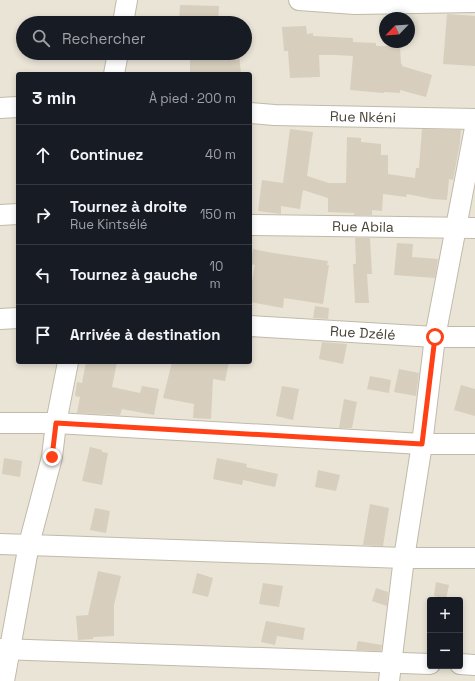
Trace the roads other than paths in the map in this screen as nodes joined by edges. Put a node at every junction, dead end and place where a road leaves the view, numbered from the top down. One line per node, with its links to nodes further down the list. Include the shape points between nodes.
1 (127, 0): 4 (street)
2 (299, 0): 3 (street, via 355,4)
3 (475, 2)
4 (124, 16)
5 (117, 60): 6 (street)
6 (114, 72)
7 (16, 107): 8 (street)
8 (0, 108)
9 (252, 113): 10 (street, Rue Nkéni)
10 (475, 120)
11 (475, 128): 15 (street)
12 (16, 214): 13 (street)
13 (0, 215)
14 (252, 225): 15 (street, Rue Abila)
15 (466, 228): 19 (street)
16 (16, 318): 17 (street)
17 (0, 319)
18 (252, 326): 19 (street, Rue Dzélé)
19 (435, 337): 20 (street, Rue Dzélé); 24 (street)
20 (475, 337)
21 (68, 364): 23 (street)
22 (0, 423): 23 (street)
23 (56, 423): 24 (street); 27 (street, via 52,457)
24 (422, 444): 25 (street); 28 (street)
25 (475, 444)
26 (0, 544): 27 (street)
27 (29, 544): 28 (street); 30 (street)
28 (404, 558): 29 (street); 34 (street)
29 (475, 558)
30 (5, 648): 34 (street); 35 (street)
31 (463, 664): 33 (street)
32 (427, 665): 34 (street)
33 (475, 665)
34 (390, 672)
35 (4, 681)

